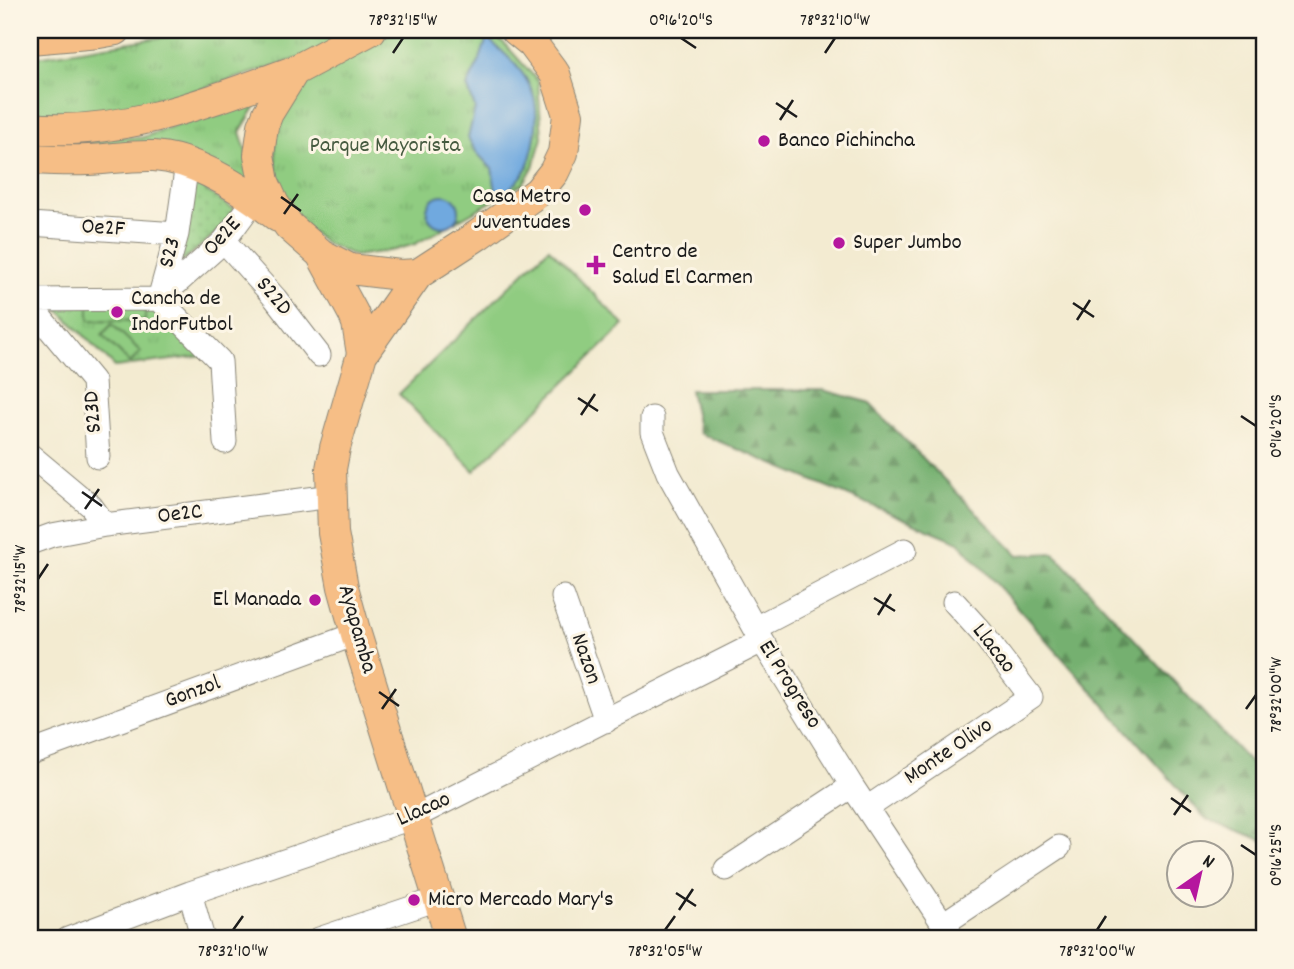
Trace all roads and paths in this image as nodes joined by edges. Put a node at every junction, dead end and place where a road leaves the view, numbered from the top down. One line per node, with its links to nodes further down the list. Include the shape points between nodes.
1 (116, 30): 5 (main road)
2 (371, 30): 6 (main road)
3 (516, 30): 7 (main road, via 532,43)
4 (545, 30): 7 (main road)
5 (30, 39)
6 (294, 71): 8 (main road, via 203,103 112,126); 13 (main road, via 268,113 259,155 264,182)
7 (555, 75): 17 (main road, via 568,115 563,153 554,172 538,192)
8 (30, 128)
9 (30, 163): 10 (main road, via 153,156)
10 (187, 163): 11 (main road); 14 (street, S23)
11 (255, 199): 13 (main road); 15 (street, Oe2E)
12 (30, 224): 14 (street, Oe2F)
13 (289, 226): 16 (main road)
14 (177, 234): 18 (street, S23)
15 (224, 241): 18 (street, Oe2E); 22 (street, S22D)
16 (321, 254): 17 (main road, via 350,269); 21 (main road, Ayapamba, via 353,313)
17 (418, 274): 21 (main road, Ayapamba)
18 (159, 299): 19 (street); 24 (street, S23, via 220,361)
19 (30, 300)
20 (30, 305): 26 (street, S23D, via 93,381)
21 (362, 354): 27 (main road, Ayapamba, via 335,448)
22 (318, 355)
23 (652, 418): 34 (street, El Progreso, via 652,432 668,473)
24 (225, 442)
25 (30, 455): 28 (street, via 91,506)
26 (98, 457)
27 (331, 496): 28 (street, Oe2C); 33 (main road, Ayapamba, via 335,553)
28 (105, 525): 29 (street, Oe2C)
29 (30, 543)
30 (905, 550): 34 (street, Llacao)
31 (563, 597): 36 (street, Nazon)
32 (954, 602): 35 (street, Llacao)
33 (356, 634): 37 (street, Gonzol); 40 (main road, Ayapamba)
34 (758, 635): 36 (street, Llacao); 38 (street, El Progreso)
35 (1031, 697): 39 (street, Monte Olivo)
36 (606, 722): 40 (street, Llacao)
37 (30, 752)
38 (852, 786): 39 (street, El Progreso); 42 (street)
39 (867, 808): 45 (street, El Progreso)
40 (414, 817): 43 (street, Llacao); 44 (main road, Ayapamba)
41 (1059, 847): 45 (street)
42 (726, 869)
43 (190, 893): 47 (street, Llacao); 48 (street)
44 (438, 899): 46 (street); 50 (main road, Ayapamba)
45 (948, 932)
46 (356, 934): 49 (street)
47 (68, 939)
48 (203, 939)
49 (319, 939)
50 (451, 939)

